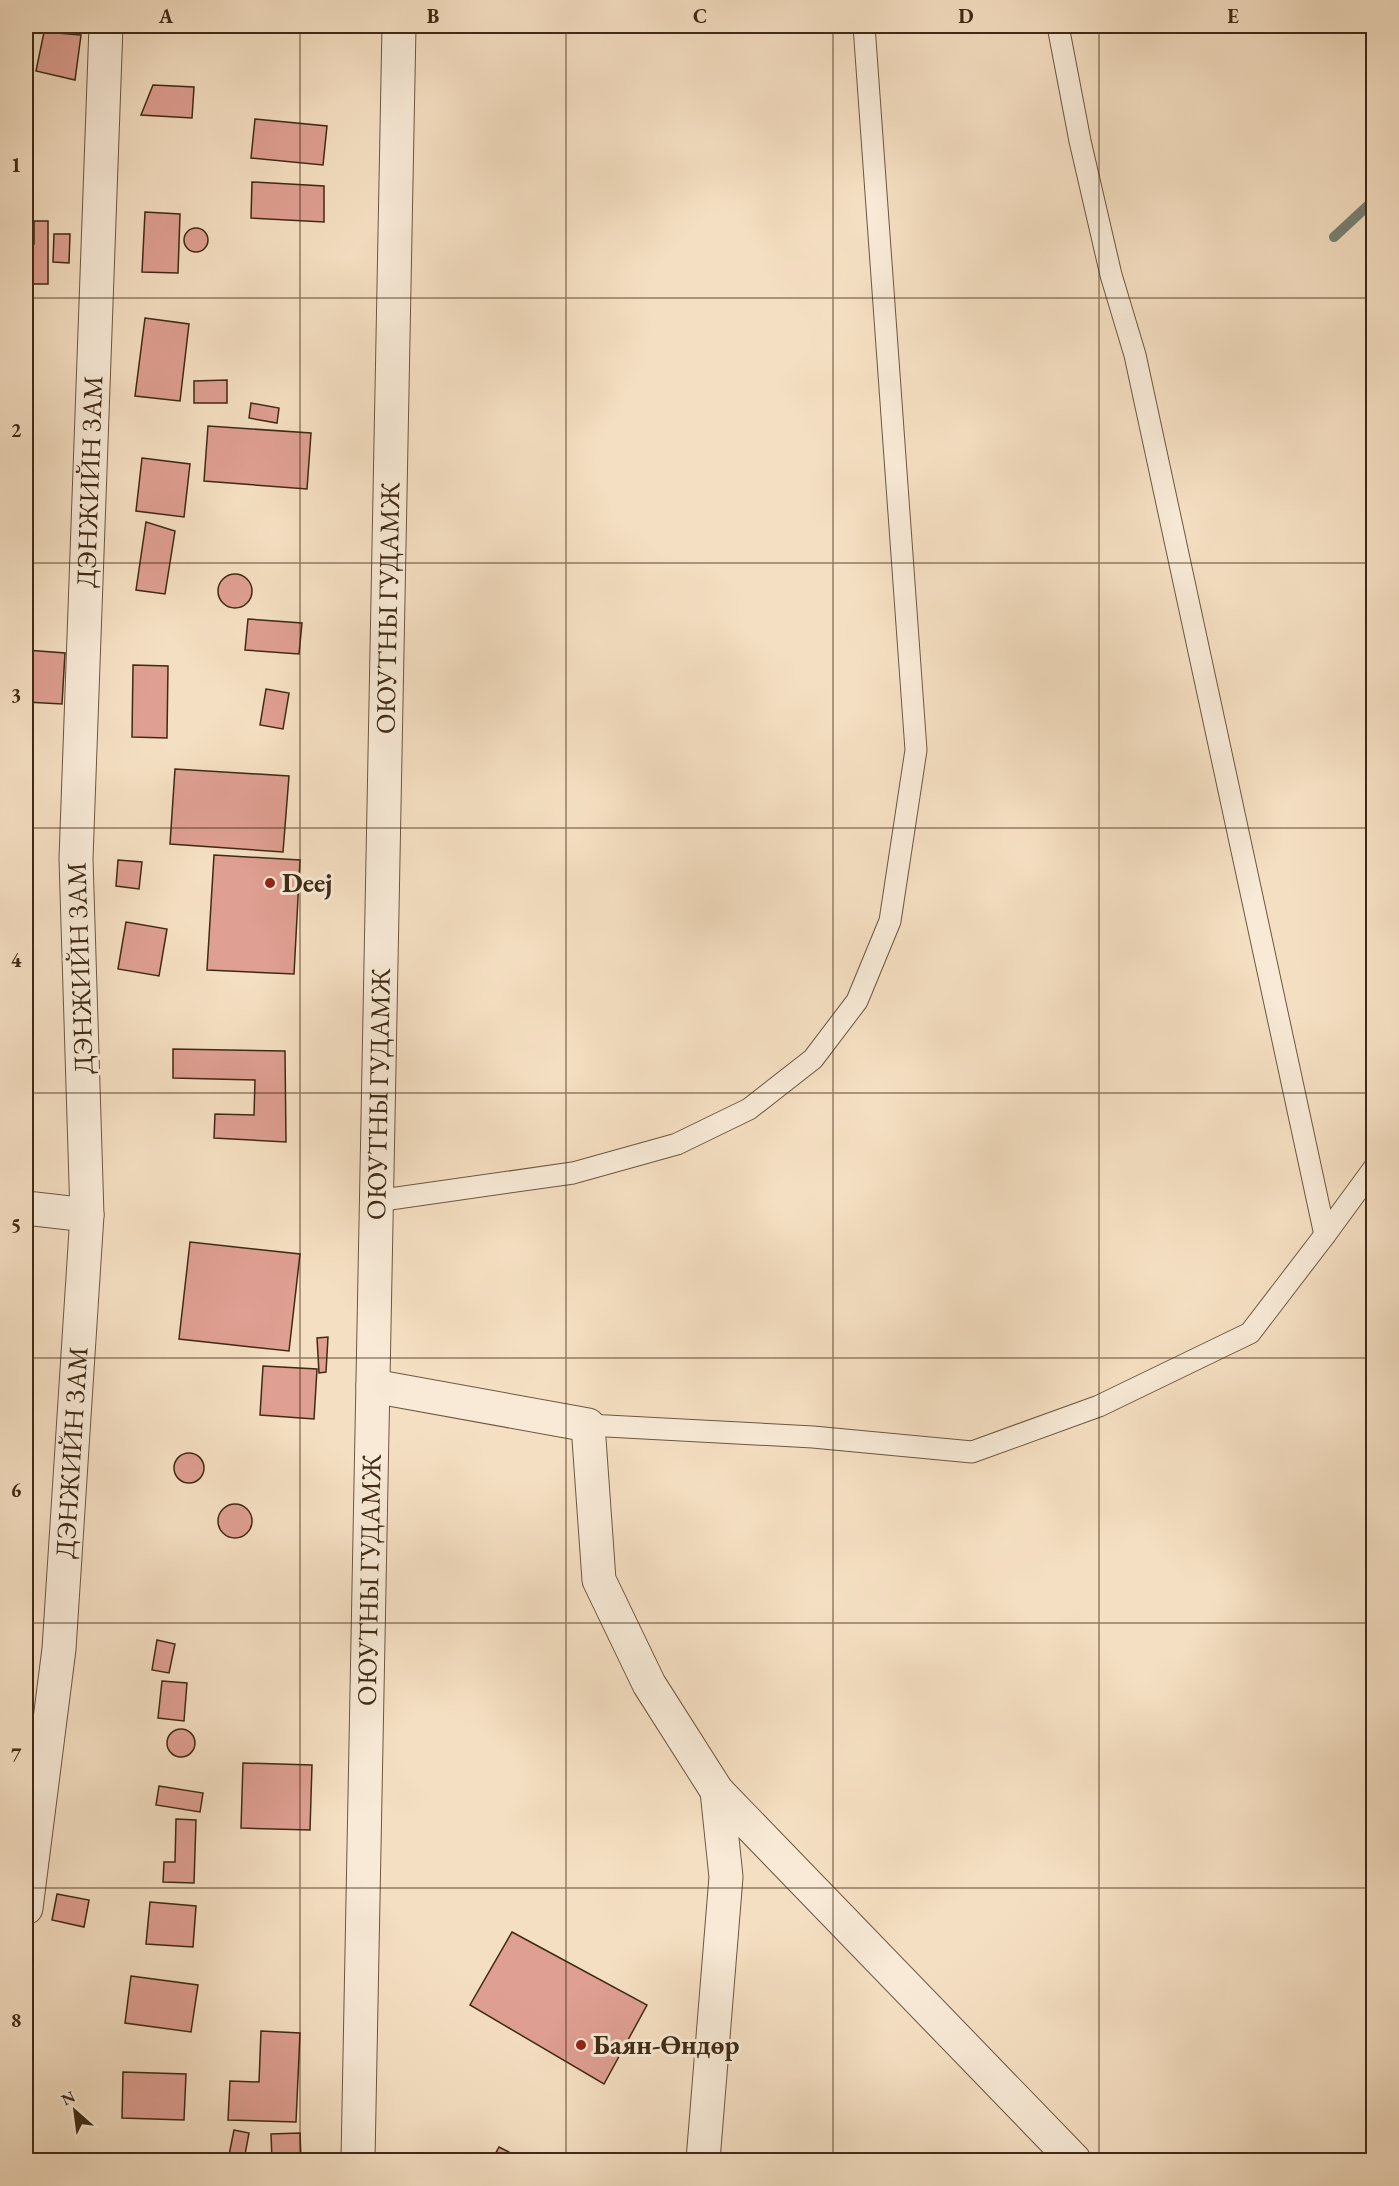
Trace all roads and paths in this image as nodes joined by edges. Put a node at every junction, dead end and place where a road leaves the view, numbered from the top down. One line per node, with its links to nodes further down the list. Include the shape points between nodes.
1 (106, 26): 8 (street, ДЭНЖИЙН ЗАМ, via 76,860)
2 (399, 26): 6 (street, ОЮУТНЫ ГУДАМЖ)
3 (864, 26): 6 (lane, via 916,750 891,921 857,1001 813,1059 749,1108 677,1144 573,1173)
4 (1058, 26): 9 (lane, via 1111,275 1136,355)
5 (1374, 1168): 9 (lane)
6 (376, 1202): 10 (street, ОЮУТНЫ ГУДАМЖ)
7 (26, 1208): 8 (street)
8 (87, 1215): 13 (street, ДЭНЖИЙН ЗАМ, via 58,1649)
9 (1325, 1235): 11 (lane, via 1250,1334 1099,1406 972,1452 813,1437)
10 (373, 1386): 11 (street); 14 (street, ОЮУТНЫ ГУДАМЖ)
11 (588, 1425): 12 (street, via 599,1580 649,1684)
12 (717, 1791): 15 (street, via 726,1877); 16 (street)
13 (26, 1908)
14 (358, 2160)
15 (703, 2160)
16 (1074, 2160)

